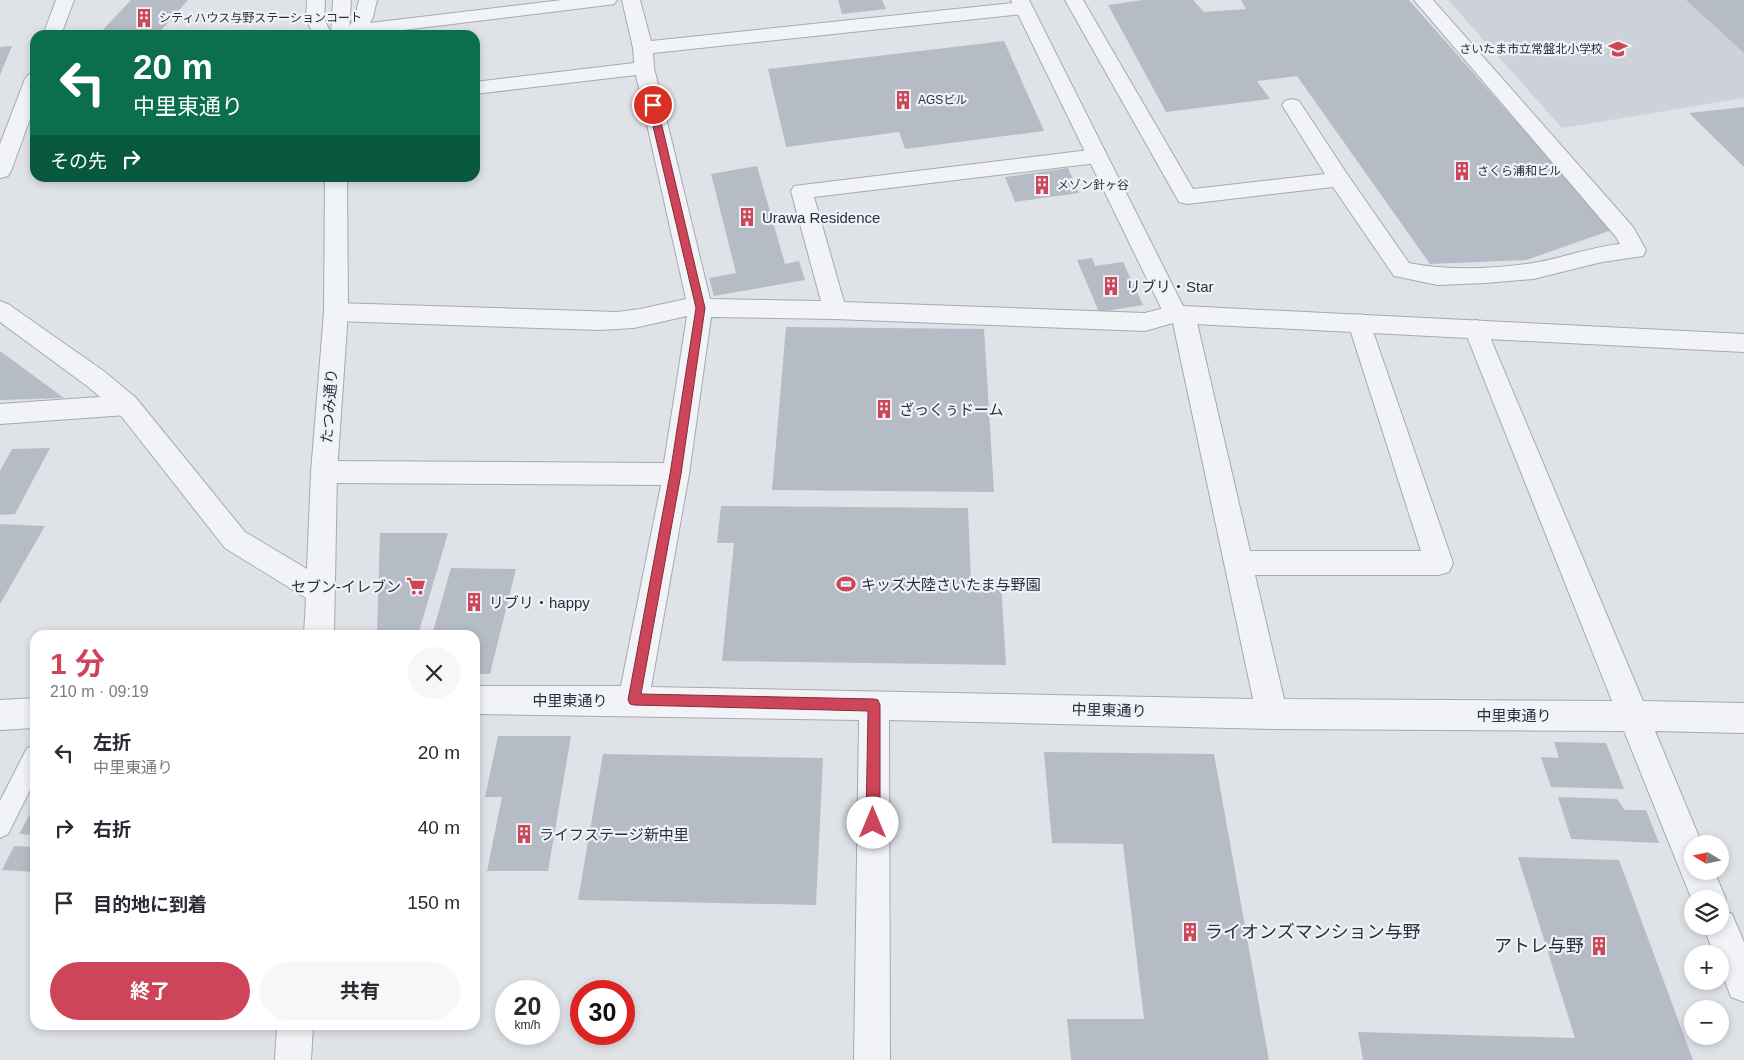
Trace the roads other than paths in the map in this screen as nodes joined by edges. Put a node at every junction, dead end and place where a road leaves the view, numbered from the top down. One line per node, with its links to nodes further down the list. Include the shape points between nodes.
1 (65, 0): 10 (street)
2 (316, 0): 11 (street, via 315,19)
3 (342, 0): 12 (street)
4 (368, 0): 13 (street, via 364,17)
5 (608, 0): 14 (street)
6 (631, 0): 15 (street)
7 (1074, 0): 22 (street, via 1186,197)
8 (1424, 0): 22 (street, via 1625,232 1635,250 1602,254 1533,271 1438,277 1402,270)
9 (1022, 4): 15 (street); 20 (street)
10 (54, 30)
11 (321, 30)
12 (349, 30)
13 (353, 30)
14 (373, 30)
15 (644, 58): 16 (street); 24 (street)
16 (480, 87)
17 (1292, 105): 22 (street)
18 (28, 116): 19 (street); 21 (street)
19 (0, 120)
20 (1097, 156): 26 (street, via 802,191); 28 (street)
21 (0, 171)
22 (1339, 179)
23 (336, 182): 27 (street, たつみ通り)
24 (700, 308): 26 (street); 27 (street, via 684,306 624,321); 35 (street)
25 (0, 310): 32 (street)
26 (835, 310): 28 (street, via 1145,322)
27 (336, 312): 34 (street, たつみ通り)
28 (1179, 314): 29 (street); 36 (street)
29 (1360, 323): 30 (street); 36 (street, via 1439,563)
30 (1476, 329): 31 (street); 45 (street)
31 (1744, 343)
32 (127, 405): 33 (street); 37 (street, via 235,540)
33 (0, 414)
34 (324, 472): 35 (street); 37 (street, たつみ通り)
35 (676, 474): 40 (street)
36 (1239, 563): 43 (street)
37 (320, 592): 38 (street, たつみ通り)
38 (318, 630)
39 (480, 700): 40 (street, 中里東通り)
40 (634, 700): 41 (street, 中里東通り)
41 (874, 705): 43 (street, 中里東通り); 54 (street)
42 (30, 713): 44 (street)
43 (1272, 714): 45 (street, 中里東通り)
44 (0, 715)
45 (1633, 715): 46 (street, 中里東通り); 49 (street)
46 (1744, 718)
47 (30, 766): 48 (lane)
48 (0, 826)
49 (1684, 839)
50 (1724, 935): 51 (street)
51 (1744, 984)
52 (295, 1030): 53 (street)
53 (293, 1060)
54 (872, 1060)

